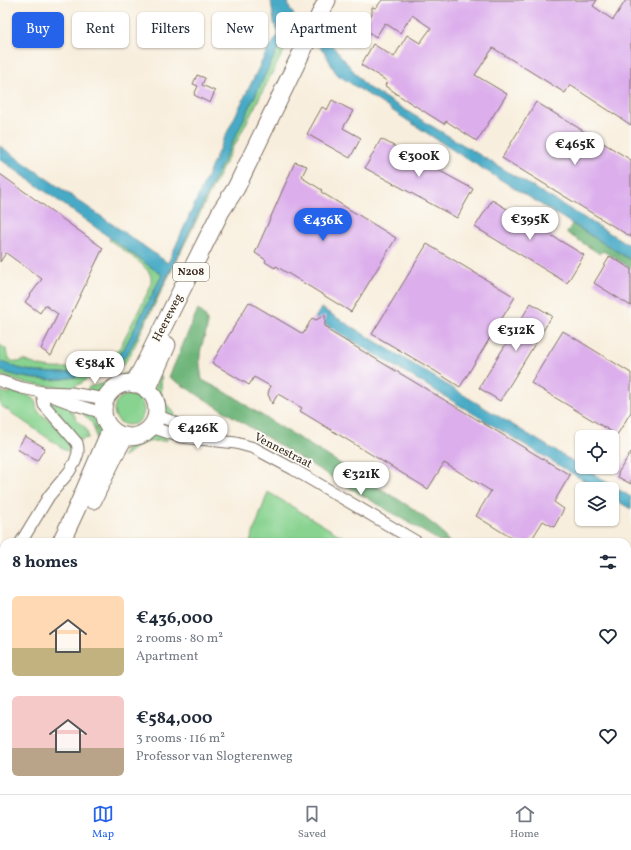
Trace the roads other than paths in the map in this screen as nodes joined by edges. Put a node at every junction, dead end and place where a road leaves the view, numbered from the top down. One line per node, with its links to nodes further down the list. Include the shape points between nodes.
1 (327, 0): 3 (main road, Heereweg / N208, via 236,188 228,215 162,355)
2 (0, 381): 4 (street)
3 (140, 387): 5 (main road, via 128,384 117,387); 6 (main road, via 150,393 155,401 157,410)
4 (42, 392): 5 (street, via 71,393); 8 (street, via 44,405 78,448 75,462 69,472 49,496)
5 (105, 406): 7 (main road, via 105,419)
6 (154, 420): 7 (main road, via 147,431 136,436); 11 (street, Vennestraat, via 181,437 236,443 254,448)
7 (118, 433): 9 (main road); 10 (main road, via 114,456)
8 (23, 538)
9 (63, 538)
10 (75, 538)
11 (410, 538)

